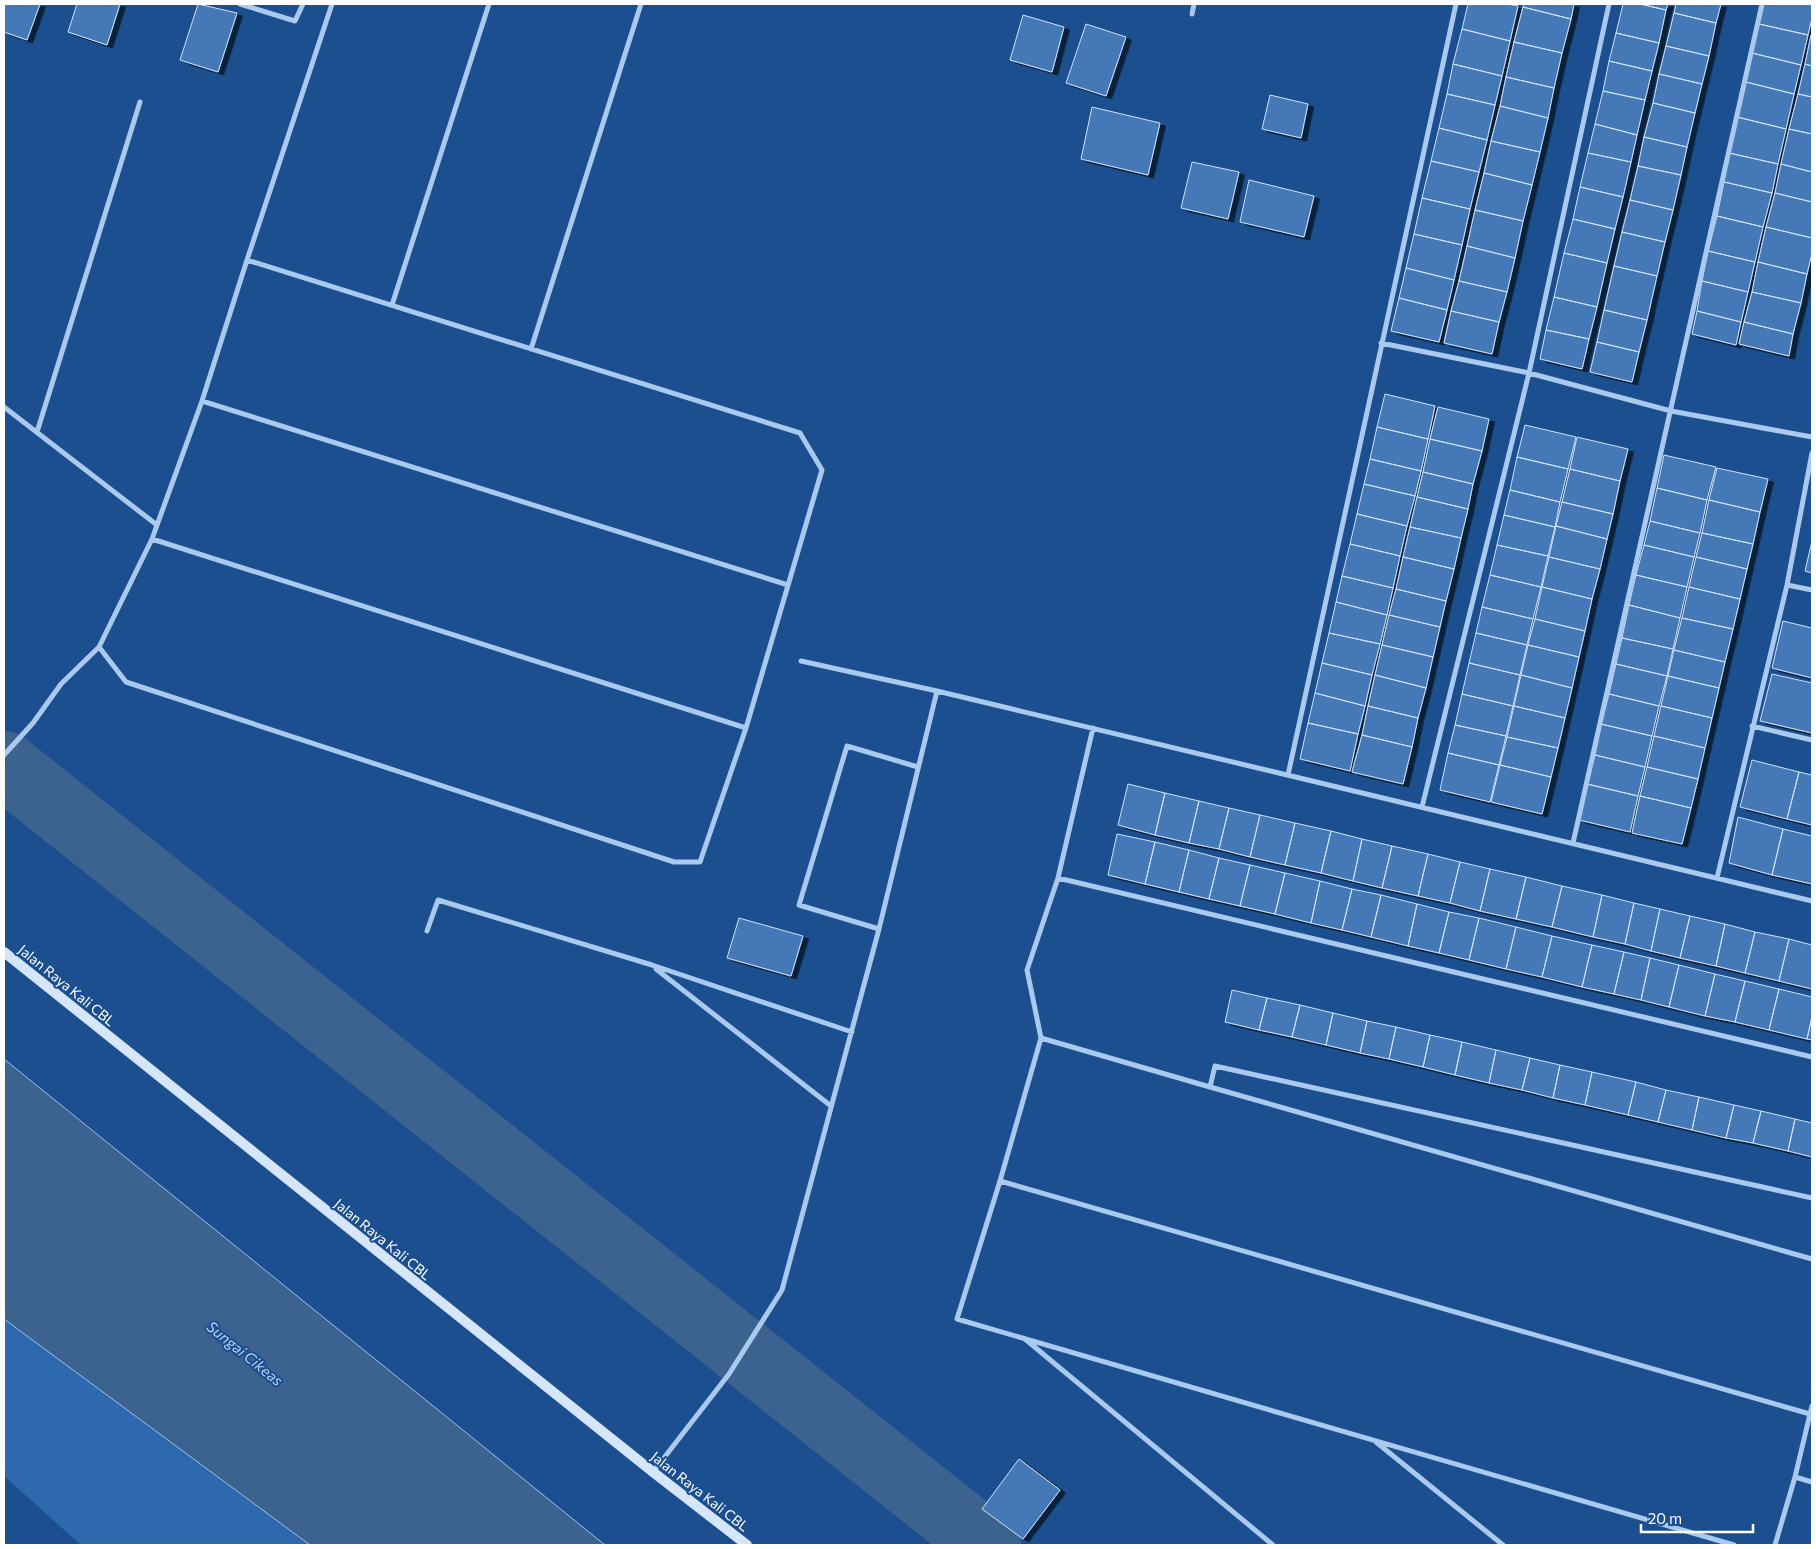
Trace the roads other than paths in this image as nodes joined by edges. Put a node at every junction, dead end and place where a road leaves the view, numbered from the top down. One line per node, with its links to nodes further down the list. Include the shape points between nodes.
1 (240, 4): 2 (street, via 295,21)
2 (303, 4)
3 (332, 4): 12 (street)
4 (489, 4): 13 (street)
5 (641, 4): 15 (street)
6 (1194, 4): 10 (street)
7 (1456, 4): 14 (street)
8 (1609, 4): 16 (street)
9 (1762, 4): 19 (street)
10 (1192, 14)
11 (140, 102): 20 (street)
12 (247, 260): 13 (street); 17 (street)
13 (392, 305): 15 (street)
14 (1381, 343): 16 (street); 37 (street)
15 (531, 349): 25 (street, via 800,433 822,470)
16 (1530, 374): 19 (street); 38 (street)
17 (202, 401): 23 (street); 25 (street)
18 (4, 407): 20 (street)
19 (1671, 411): 21 (street); 39 (street)
20 (36, 432): 23 (street)
21 (1812, 437)
22 (1812, 453): 26 (street)
23 (157, 525): 24 (street)
24 (152, 539): 28 (street); 32 (street)
25 (788, 584): 32 (street)
26 (1787, 585): 27 (street); 31 (street)
27 (1812, 590)
28 (99, 647): 32 (street, via 126,682 674,862 700,862); 35 (street, via 61,684 33,723)
29 (801, 661): 30 (street)
30 (937, 691): 33 (street); 36 (street)
31 (1752, 726): 34 (street); 41 (street)
32 (746, 728)
33 (1093, 728): 37 (street); 40 (street)
34 (1812, 740)
35 (4, 754)
36 (918, 766): 43 (street); 43 (street, via 846,746 799,905)
37 (1288, 775): 38 (street)
38 (1422, 807): 39 (street)
39 (1573, 844): 41 (street)
40 (1058, 878): 48 (street, via 1027,970); 49 (street)
41 (1717, 878): 42 (street)
42 (1812, 901)
43 (880, 929): 47 (street)
44 (427, 931): 46 (street, via 438,900)
45 (4, 952): 59 (main road, Jalan Raya Kali CBL)
46 (652, 965): 47 (street); 51 (street)
47 (852, 1032): 51 (street)
48 (1041, 1038): 50 (street); 52 (street)
49 (1812, 1057)
50 (1210, 1087): 53 (street, via 1215,1066); 54 (street)
51 (831, 1106): 59 (street, via 782,1290 729,1374)
52 (1000, 1181): 55 (street, via 957,1319); 57 (street)
53 (1812, 1198)
54 (1812, 1258)
55 (1022, 1337): 58 (street); 63 (street)
56 (1812, 1406): 57 (street)
57 (1810, 1414): 60 (street)
58 (1374, 1440): 64 (street); 65 (street)
59 (652, 1472): 62 (main road, Jalan Raya Kali CBL)
60 (1795, 1477): 61 (street); 66 (street)
61 (1812, 1482)
62 (747, 1545)
63 (1273, 1545)
64 (1503, 1545)
65 (1734, 1545)
66 (1775, 1545)

